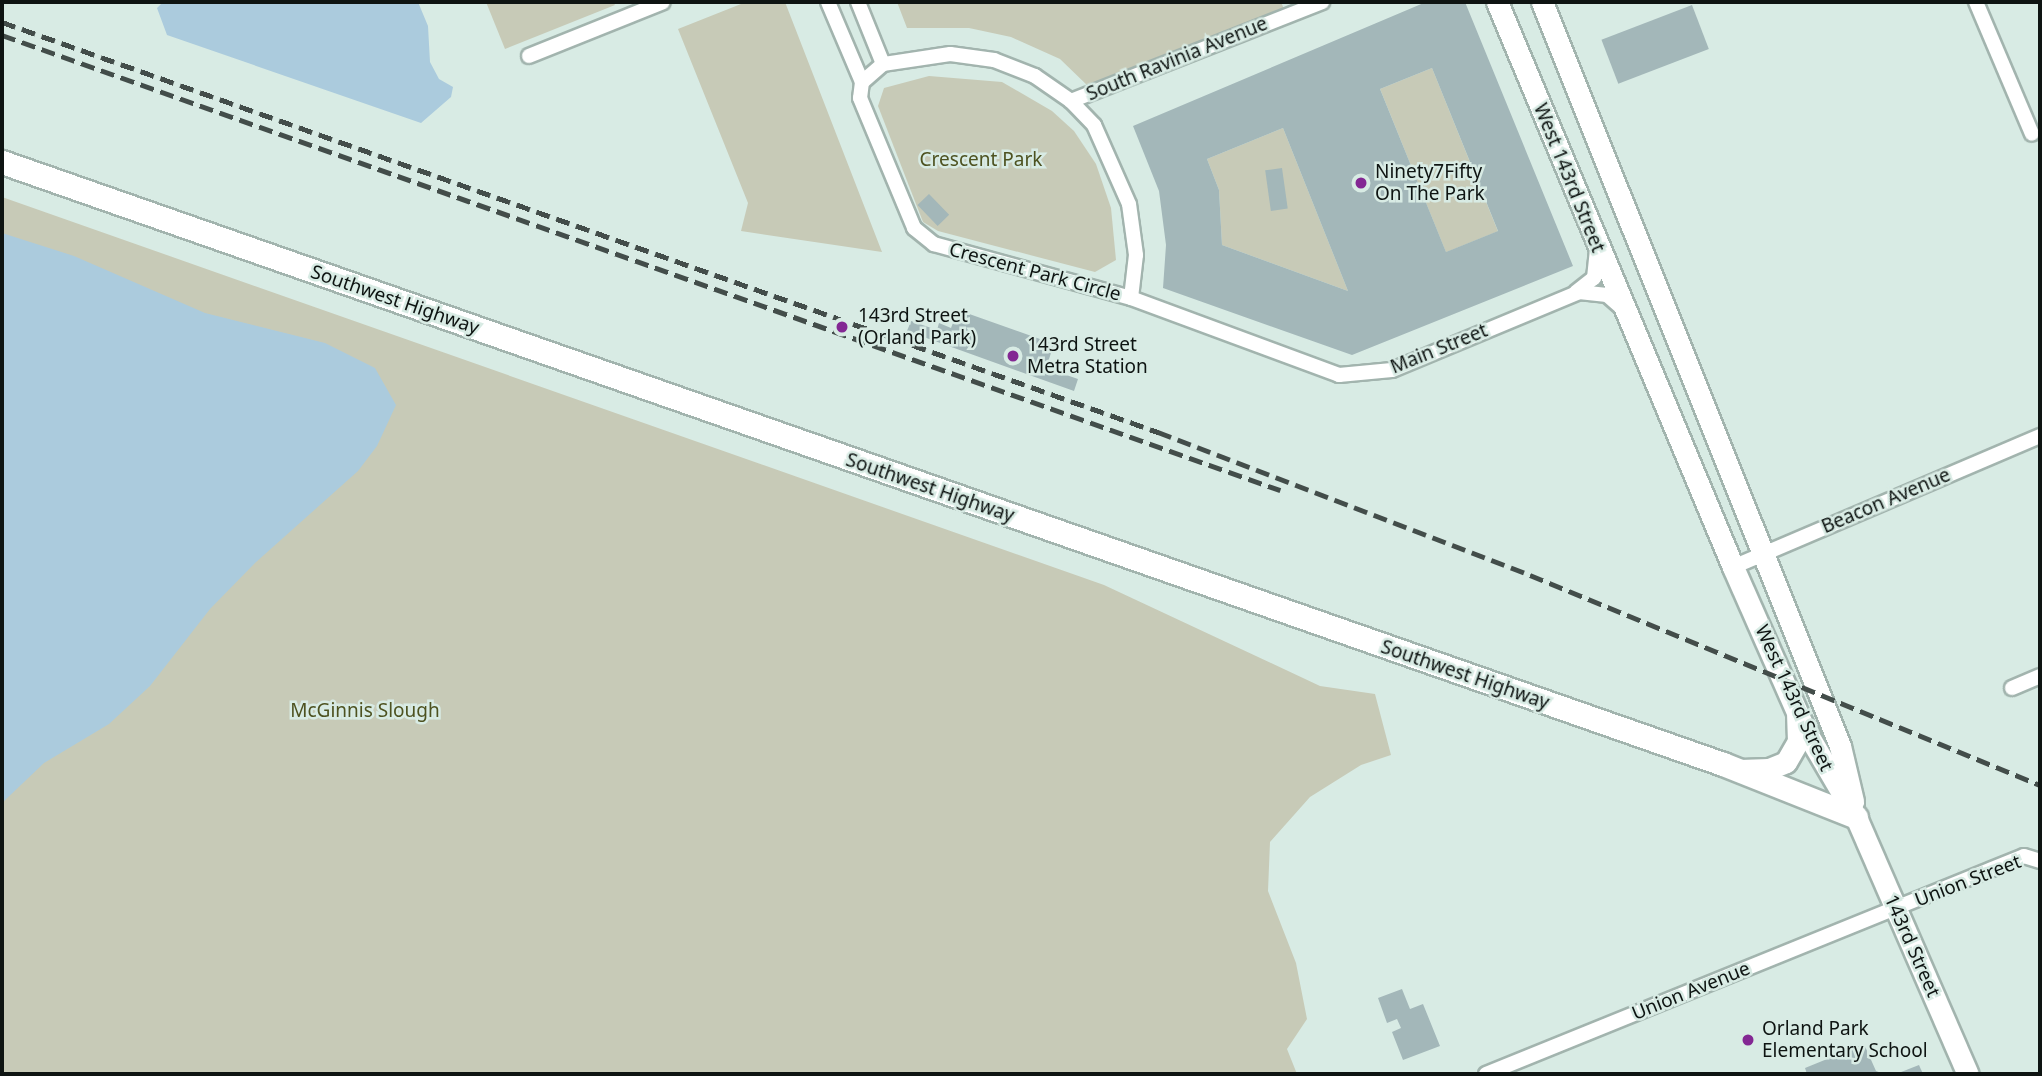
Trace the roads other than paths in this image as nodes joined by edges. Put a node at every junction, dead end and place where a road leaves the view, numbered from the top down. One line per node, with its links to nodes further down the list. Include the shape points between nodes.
1 (663, 2): 8 (street)
2 (828, 2): 10 (street, Crescent Park Circle)
3 (858, 2): 9 (street)
4 (1322, 2): 11 (street, South Ravinia Avenue)
5 (1497, 2): 14 (main road, West 143rd Street)
6 (1542, 2): 19 (main road, West 143rd Street)
7 (1976, 2): 12 (street)
8 (529, 56)
9 (883, 64): 10 (street); 11 (street, Crescent Park Circle, via 950,54 994,60 1035,76)
10 (862, 82): 16 (street, Crescent Park Circle, via 860,99 914,228 934,244)
11 (1071, 101): 16 (street, Crescent Park Circle, via 1094,125 1129,204 1136,255)
12 (2032, 134)
13 (2, 162): 24 (main road, Southwest Highway)
14 (1595, 242): 15 (street, via 1594,278); 17 (main road, West 143rd Street)
15 (1572, 294): 16 (street, Main Street, via 1392,370 1364,376 1339,375); 17 (street, Main Street, via 1595,291)
16 (1131, 298)
17 (1622, 308): 20 (main road, West 143rd Street)
18 (2040, 436): 19 (street, Beacon Avenue)
19 (1763, 554): 20 (street, Beacon Avenue); 25 (main road, West 143rd Street, via 1840,746)
20 (1733, 567): 23 (main road, West 143rd Street)
21 (2040, 676): 22 (street)
22 (2012, 688)
23 (1794, 704): 24 (main road, via 1799,734 1786,762 1769,769); 25 (main road, West 143rd Street)
24 (1740, 771): 25 (main road, Southwest Highway)
25 (1856, 817): 27 (main road, 143rd Street)
26 (2040, 862): 27 (street, Union Street, via 2025,856)
27 (1896, 909): 28 (street, Union Avenue); 29 (main road, 143rd Street)
28 (1486, 1074)
29 (1968, 1074)

